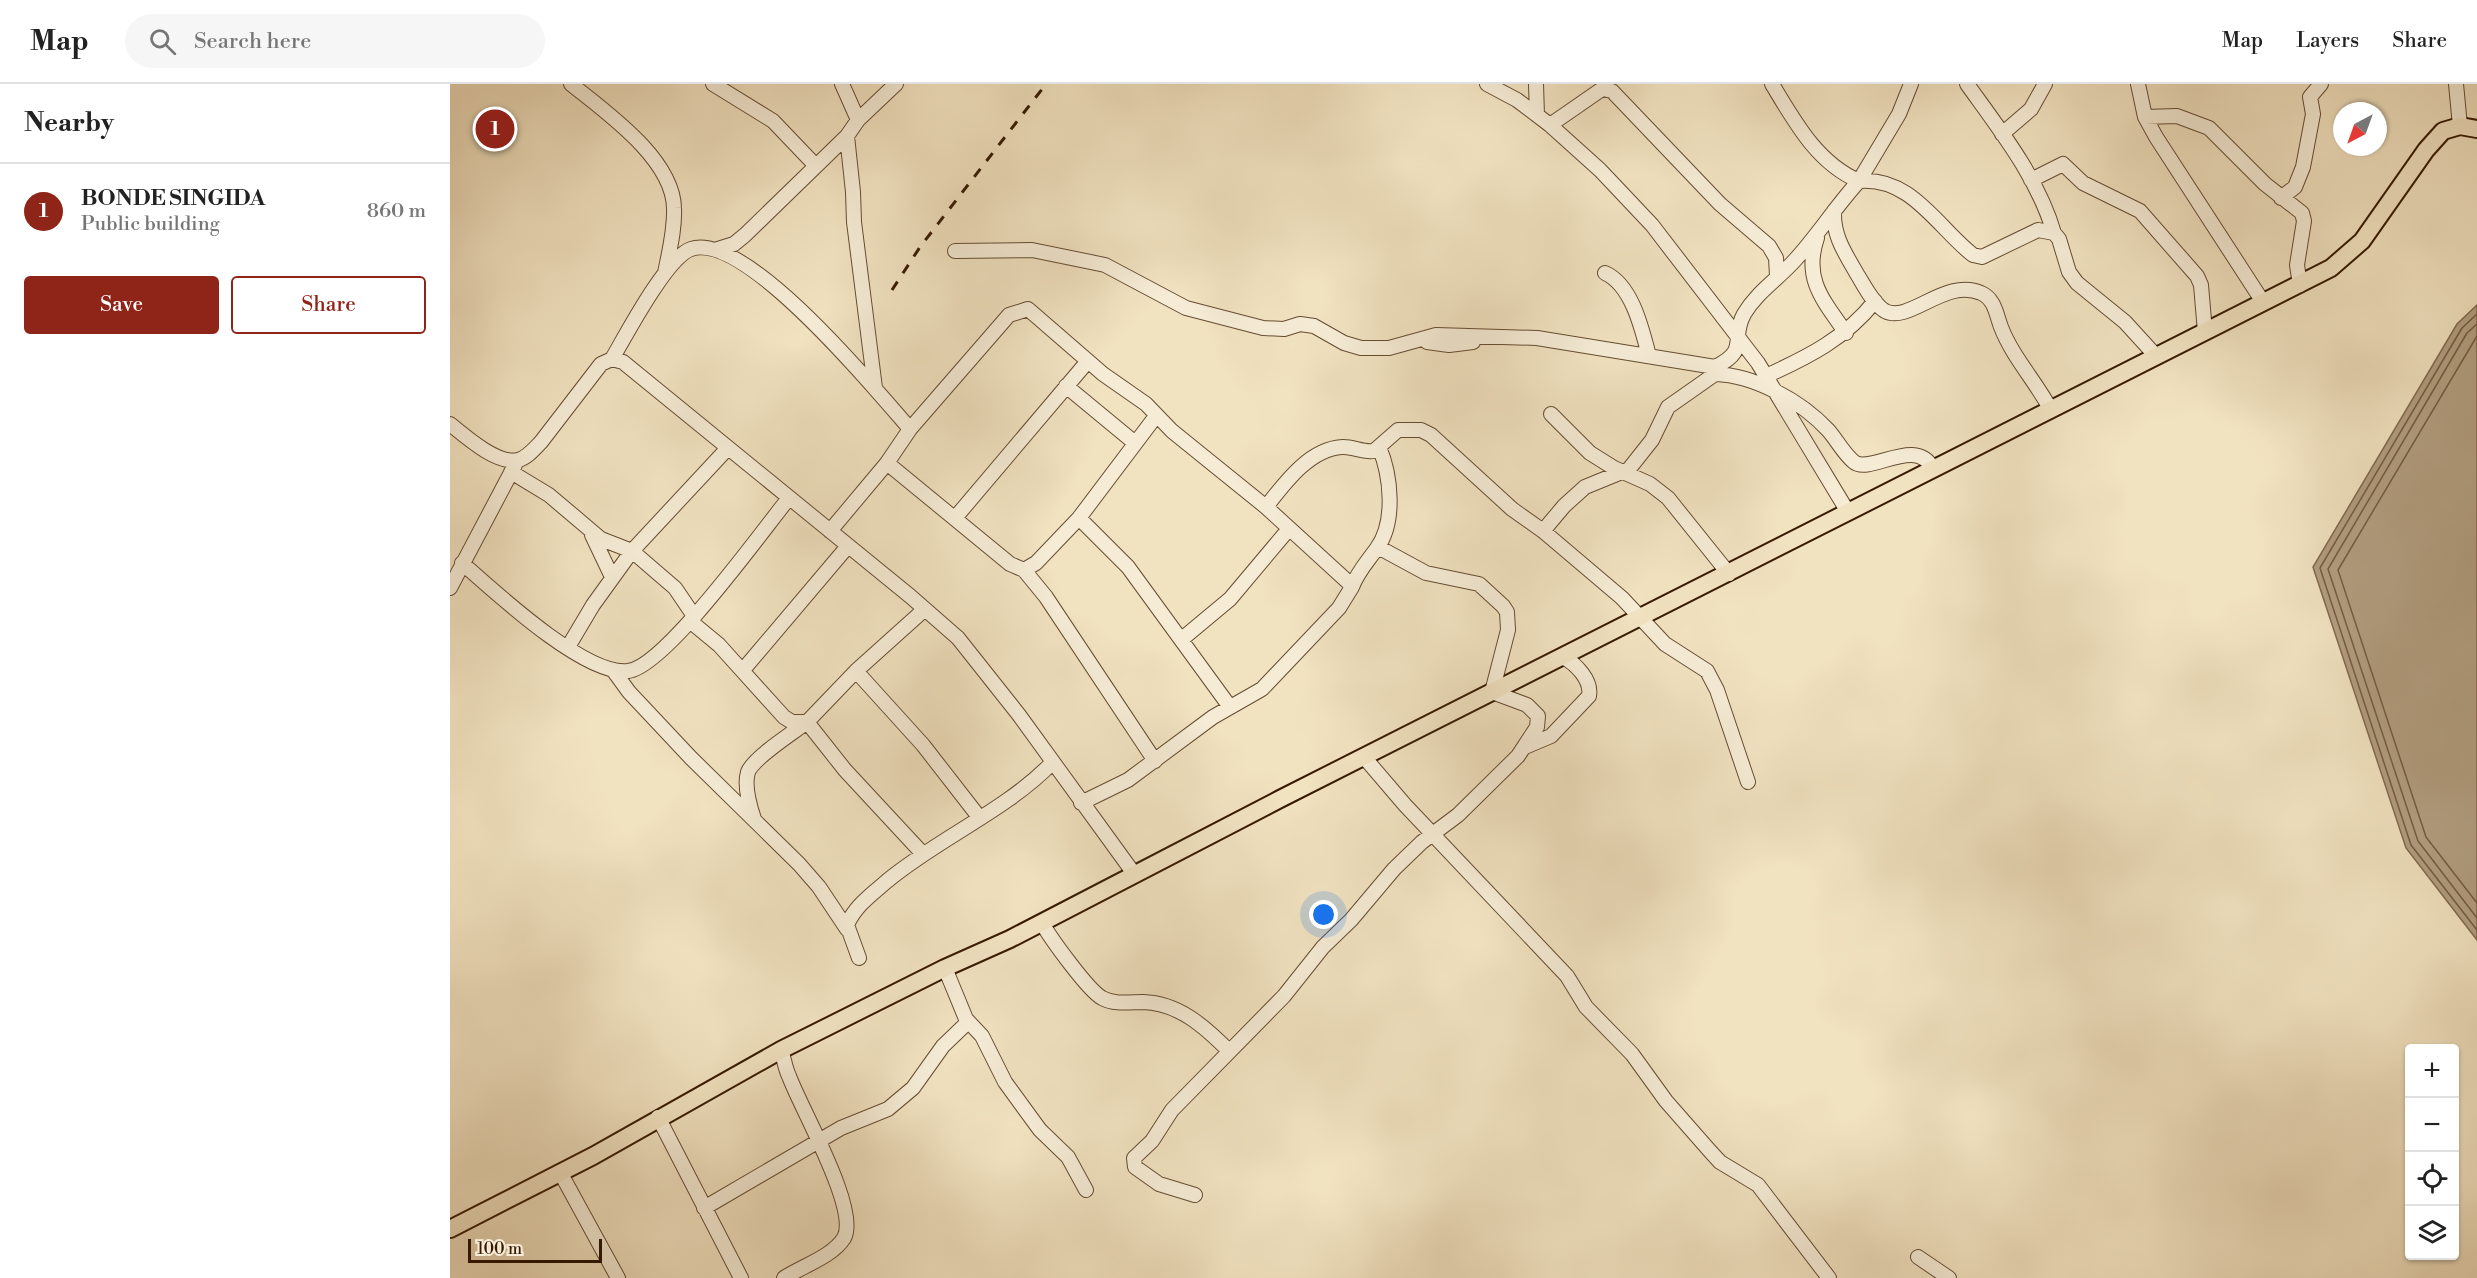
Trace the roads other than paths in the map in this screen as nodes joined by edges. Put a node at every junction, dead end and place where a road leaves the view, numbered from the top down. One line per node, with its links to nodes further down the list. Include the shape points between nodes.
1 (571, 84): 31 (street, via 634,139 659,166 670,186 674,208)
2 (713, 84): 22 (street, via 773,121)
3 (842, 84): 16 (street)
4 (896, 84): 16 (street)
5 (1487, 84): 14 (street)
6 (1536, 84): 14 (street)
7 (1772, 84): 24 (street, via 1823,159)
8 (1911, 84): 24 (street, via 1899,114)
9 (1967, 84): 20 (street)
10 (2045, 84): 20 (street, via 2031,109)
11 (2138, 84): 15 (street)
12 (2321, 84): 25 (street, via 2310,97 2312,123 2299,181)
13 (2456, 84): 18 (street)
14 (1537, 115): 17 (street)
15 (2145, 117): 25 (street, via 2177,116 2209,128); 36 (street)
16 (858, 120): 21 (street)
17 (1550, 125): 33 (street, via 1602,88 1612,91 1720,204 1769,246 1776,258); 39 (street, via 1630,200)
18 (2460, 126): 19 (main road); 34 (main road, via 2443,131 2426,150 2379,220 2350,254)
19 (2477, 129)
20 (2002, 134): 23 (street)
21 (847, 136): 22 (street); 46 (street)
22 (816, 166): 29 (street, via 739,240)
23 (2031, 180): 28 (street); 37 (street, via 2063,164 2083,183 2140,211 2197,276)
24 (1859, 181): 26 (street); 28 (street, via 1881,182 1920,203 1973,255 1982,257 2038,230)
25 (2281, 198): 34 (street, via 2303,216 2297,265)
26 (1834, 211): 27 (street); 35 (street, via 1836,236)
27 (1822, 225): 33 (street); 38 (street, via 1811,261 1812,274 1823,300)
28 (2054, 232): 41 (street, via 2077,283 2125,322)
29 (718, 249): 31 (street, via 691,249); 46 (street, via 790,301 846,354)
30 (955, 251): 40 (street, via 1032,250 1105,265 1186,308 1263,328 1314,326 1361,348 1389,348 1436,335 1554,340)
31 (665, 273): 42 (street)
32 (1605, 273): 40 (street, via 1621,286 1639,322)
33 (1777, 276): 39 (street, via 1744,314)
34 (2300, 285): 36 (main road)
35 (1875, 301): 38 (street); 48 (street, via 1886,312 1897,313 1956,290 1983,294 1996,308 2008,341)
36 (2263, 302): 37 (main road)
37 (2205, 332): 41 (main road)
38 (1846, 333): 44 (street)
39 (1740, 340): 40 (street, via 1732,355 1714,367); 44 (street)
40 (1648, 356)
41 (2156, 356): 48 (main road)
42 (612, 359): 55 (street, via 622,363); 57 (street, via 592,374 541,442)
43 (1088, 361): 45 (street); 50 (street); 52 (street, via 1031,310 1017,310)
44 (1766, 376): 47 (street)
45 (1066, 386): 53 (street); 63 (street)
46 (875, 388): 52 (street)
47 (1777, 394): 58 (street, via 1821,423 1855,463 1864,466 1889,457 1915,456); 59 (street, via 1737,376 1715,374 1668,408 1652,440); 62 (street)
48 (2051, 410): 58 (main road)
49 (1551, 414): 59 (street, via 1590,453)
50 (1156, 416): 53 (street); 61 (street)
51 (450, 424): 57 (street, via 477,446)
52 (910, 429): 56 (street)
53 (1135, 443): 64 (street)
54 (1379, 447): 61 (street, via 1368,452 1344,446 1324,451 1284,484); 68 (street, via 1398,430 1421,430 1431,435 1496,496); 70 (street, via 1386,464 1390,495)
55 (727, 449): 60 (street); 71 (street)
56 (887, 463): 63 (street); 67 (street)
57 (514, 466): 66 (street); 72 (street)
58 (1933, 469): 62 (main road)
59 (1623, 472): 68 (street, via 1585,487); 74 (street, via 1650,484 1668,498)
60 (789, 498): 67 (street); 79 (street)
61 (1266, 507): 65 (street)
62 (1848, 512): 74 (main road)
63 (954, 518): 73 (street, via 1010,564)
64 (1078, 518): 73 (street, via 1036,563); 81 (street, via 1118,555)
65 (1288, 530): 76 (street); 81 (street, via 1230,599)
66 (590, 531): 71 (street); 75 (street)
67 (830, 531): 69 (street)
68 (1543, 531): 80 (street)
69 (848, 546): 78 (street); 85 (street)
70 (1378, 548): 76 (street, via 1363,564); 87 (street, via 1436,576 1479,584 1503,606 1508,618 1507,636)
71 (632, 551): 75 (street); 79 (street, via 675,588)
72 (462, 563): 77 (street); 82 (street, via 528,621)
73 (1024, 570): 92 (street)
74 (1729, 574): 80 (main road)
75 (612, 577): 82 (street)
76 (1352, 587): 88 (street, via 1339,608 1262,690)
77 (450, 588)
78 (925, 609): 86 (street); 93 (street, via 980,663)
79 (692, 618): 84 (street, via 644,666 626,672); 85 (street)
80 (1641, 618): 83 (main road); 94 (street, via 1675,652 1711,676)
81 (1182, 639): 88 (street)
82 (568, 647): 84 (street)
83 (1563, 657): 87 (main road); 90 (street, via 1581,673 1589,696 1551,736)
84 (613, 670): 97 (street, via 659,724)
85 (743, 670): 89 (street, via 784,717 792,722)
86 (856, 671): 89 (street); 96 (street, via 923,745)
87 (1492, 692): 90 (street, via 1527,705 1538,716 1537,728); 91 (main road)
88 (1230, 707): 92 (street)
89 (807, 722): 97 (street, via 749,771 748,788); 99 (street, via 845,770)
90 (1525, 747): 98 (street, via 1458,815)
91 (1364, 756): 98 (street); 100 (main road)
92 (1155, 761): 95 (street, via 1113,789)
93 (1052, 763): 95 (street); 96 (street, via 1020,791)
94 (1748, 782)
95 (1081, 803): 100 (street)
96 (979, 817): 99 (street)
97 (755, 821): 102 (street, via 819,887)
98 (1433, 834): 107 (street, via 1394,870 1284,996); 119 (street, via 1567,976 1586,1007 1632,1054 1715,1158 1758,1185)
99 (923, 854): 102 (street, via 862,903)
100 (1135, 876): 101 (main road)
101 (1042, 923): 104 (main road); 107 (street, via 1101,998 1178,1009)
102 (847, 928): 103 (street)
103 (859, 958)
104 (945, 968): 105 (street); 106 (main road)
105 (968, 1022): 109 (street, via 943,1046 899,1101); 111 (street, via 982,1036 1005,1082 1028,1115 1062,1150)
106 (781, 1050): 108 (main road); 109 (street)
107 (1229, 1051): 112 (street, via 1172,1110 1133,1161 1135,1167 1159,1184)
108 (658, 1118): 110 (main road); 113 (street)
109 (818, 1141): 113 (street); 118 (street, via 842,1197 846,1233 837,1246)
110 (560, 1172): 114 (main road); 116 (street)
111 (1086, 1190)
112 (1195, 1195)
113 (704, 1208): 117 (street)
114 (450, 1229)
115 (1918, 1257): 120 (street)
116 (618, 1278)
117 (741, 1278)
118 (784, 1278)
119 (1829, 1278)
120 (1949, 1278)

